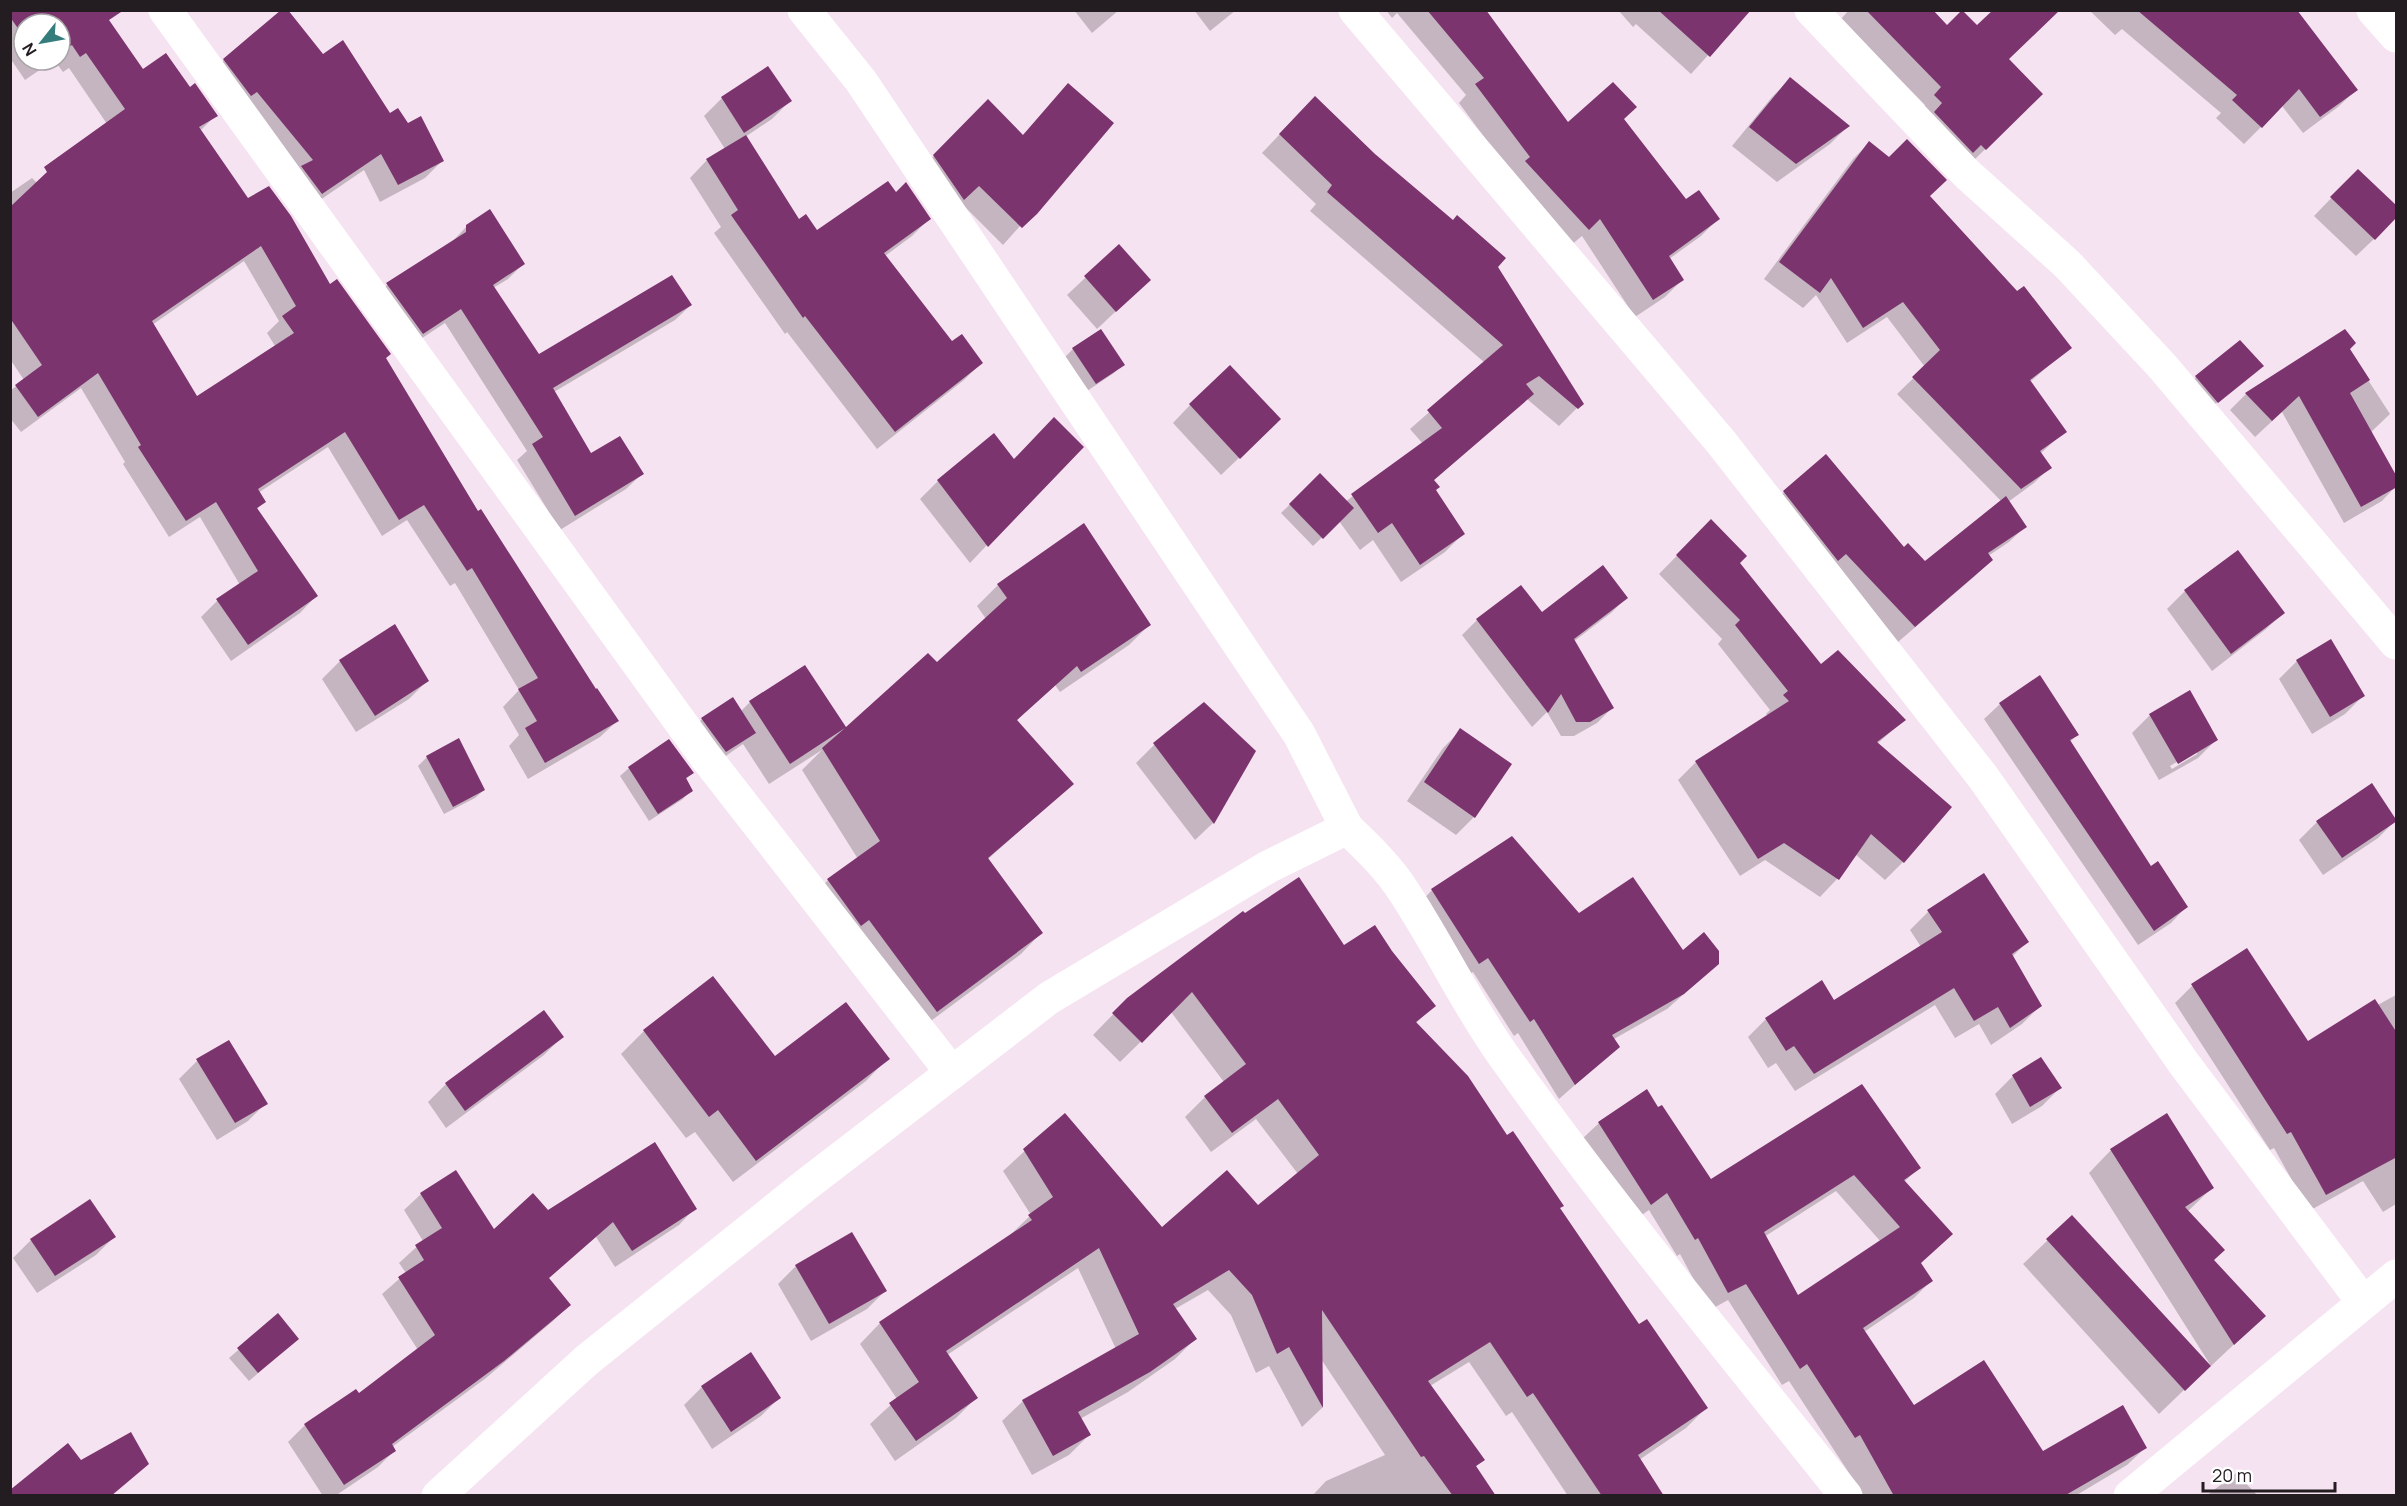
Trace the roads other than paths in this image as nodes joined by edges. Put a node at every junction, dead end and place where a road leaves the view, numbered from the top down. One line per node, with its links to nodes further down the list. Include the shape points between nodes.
1 (165, 10): 9 (street, via 705,756)
2 (804, 10): 8 (street, via 861,81 1299,734)
3 (1355, 10): 11 (street, via 1721,442 1968,759 2185,1065)
4 (1811, 10): 7 (street, via 1967,174 2067,264 2162,366)
5 (2373, 10): 6 (street)
6 (2397, 36)
7 (2397, 643)
8 (1347, 828): 9 (street, via 1268,867 1049,998); 13 (street, via 1404,890 1502,1053 1582,1162)
9 (952, 1073): 12 (street, via 588,1360)
10 (2397, 1276): 11 (street)
11 (2363, 1302): 14 (street)
12 (438, 1496)
13 (1846, 1496)
14 (2130, 1496)

